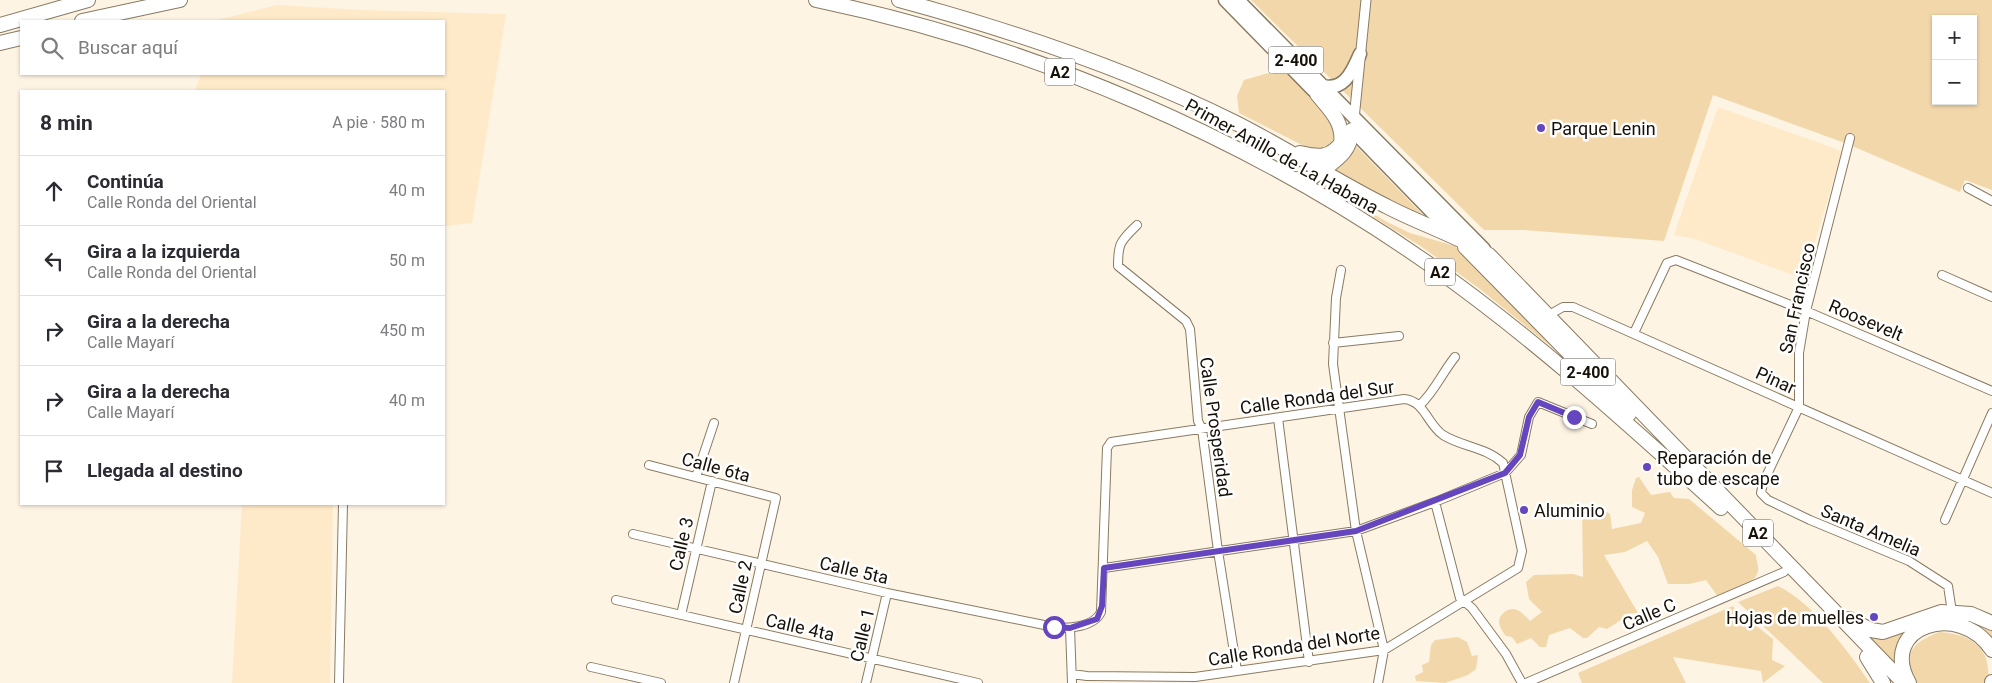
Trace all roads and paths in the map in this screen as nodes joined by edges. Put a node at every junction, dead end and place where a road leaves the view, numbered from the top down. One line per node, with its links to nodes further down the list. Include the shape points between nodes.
1 (88, 0): 9 (highway)
2 (180, 0): 8 (highway)
3 (816, 0): 19 (highway, Primer Anillo de La Habana / A2, via 922,27 1080,78 1182,122)
4 (899, 0): 17 (highway, Primer Anillo de La Habana / A2, via 1113,68 1232,121)
5 (1225, 0): 13 (highway, 2-400)
6 (1238, 0): 13 (highway, 2-400)
7 (1366, 0): 12 (street)
8 (87, 20)
9 (0, 25)
10 (20, 38): 11 (highway)
11 (0, 43)
12 (1360, 54): 13 (highway, via 1343,83); 14 (street)
13 (1318, 89): 14 (highway, 2-400); 16 (highway, via 1338,119)
14 (1353, 125): 16 (highway); 18 (highway, via 1345,152); 23 (highway, 2-400); 24 (highway, 2-400)
15 (1850, 138): 28 (street, San Francisco)
16 (1341, 144): 17 (highway, via 1334,153 1324,157)
17 (1287, 150): 18 (highway, A2)
18 (1323, 170): 19 (highway, via 1311,179); 23 (highway, A2, via 1385,206)
19 (1291, 179): 53 (highway, Primer Anillo de La Habana / A2, via 1433,267 1578,381)
20 (1968, 188): 21 (street)
21 (1992, 201)
22 (1137, 225): 42 (street, Calle Prosperidad, via 1118,248 1118,266 1189,325 1198,421)
23 (1456, 237): 24 (highway, A2); 53 (highway, 2-400)
24 (1489, 255): 29 (highway, A2)
25 (1341, 270): 32 (street)
26 (1942, 275): 27 (street)
27 (1992, 297)
28 (1806, 311): 30 (street, Roosevelt, via 1671,260); 34 (street, Roosevelt); 37 (street, San Francisco, via 1799,353)
29 (1547, 316): 30 (street, Pinar, via 1563,307 1573,307); 66 (highway, A2)
30 (1634, 333): 37 (street, Pinar)
31 (1399, 336): 32 (street)
32 (1334, 343): 36 (street, via 1333,364)
33 (1455, 357): 35 (street)
34 (1992, 391)
35 (1420, 405): 36 (street, Calle Ronda del Sur, via 1404,399); 44 (street, Calle Ronda del Sur, via 1438,431 1494,455 1503,463)
36 (1339, 407): 39 (street, Calle Ronda del Sur); 55 (street)
37 (1799, 407): 46 (street, Pinar); 48 (street, San Francisco)
38 (1992, 413): 46 (street)
39 (1278, 418): 42 (street, Calle Ronda del Sur); 57 (street)
40 (714, 423): 45 (street)
41 (1592, 424): 44 (street, via 1538,402 1527,422 1520,455)
42 (1202, 429): 59 (street, Calle Prosperidad); 61 (street, Calle Ronda del Sur, via 1111,442 1107,448)
43 (649, 465): 45 (street, Calle 6ta)
44 (1505, 473): 51 (street); 65 (street, Calle Ronda del Norte, via 1522,558 1513,573)
45 (696, 477): 47 (street, Calle 6ta)
46 (1962, 479): 49 (street, Pinar); 54 (street)
47 (712, 482): 50 (street, Calle 6ta); 58 (street, Calle 3)
48 (1760, 490): 67 (street, Santa Amelia, via 1763,497 1785,508 1909,561 1939,578 1948,586)
49 (1992, 493)
50 (776, 498): 60 (street, Calle 2)
51 (1435, 502): 55 (street); 65 (street, via 1458,594)
52 (343, 505): 82 (street)
53 (1721, 508): 62 (highway, A2)
54 (1945, 520)
55 (1356, 531): 57 (street); 72 (street)
56 (633, 534): 58 (street, Calle 5ta)
57 (1294, 541): 59 (street); 76 (street)
58 (695, 548): 60 (street, Calle 5ta); 68 (street, Calle 3)
59 (1218, 551): 61 (street); 78 (street, Calle Prosperidad)
60 (761, 563): 63 (street, Calle 5ta); 71 (street, Calle 2)
61 (1104, 568): 70 (street, via 1100,615 1093,622)
62 (1784, 572): 74 (highway, A2); 90 (street, Calle C)
63 (887, 593): 70 (street, Calle 5ta); 75 (street, Calle 1)
64 (616, 600): 68 (street, Calle 4ta)
65 (1464, 602): 72 (street, Calle Ronda del Norte); 89 (street, via 1506,654)
66 (1834, 611): 67 (highway, via 1863,627 1883,632 1930,615); 93 (highway, A2)
67 (1952, 612): 69 (highway, via 1971,614)
68 (681, 614): 71 (street, Calle 4ta)
69 (1992, 623)
70 (1070, 628): 79 (street)
71 (746, 630): 75 (street, Calle 4ta); 84 (street, Calle 2)
72 (1384, 650): 76 (street, Calle Ronda del Norte); 88 (street)
73 (1992, 650): 94 (highway, via 1982,637 1961,624 1941,622 1921,628 1910,637 1903,651 1903,666)
74 (1867, 657): 91 (highway); 92 (highway, A2)
75 (872, 659): 85 (street, Calle 1); 86 (street, Calle 4ta)
76 (1309, 662): 78 (street, Calle Ronda del Norte)
77 (592, 667): 83 (street)
78 (1237, 671): 81 (street, Calle Ronda del Norte)
79 (1072, 674): 80 (street, Calle Ronda del Norte); 87 (street)
80 (1086, 679): 81 (street, Calle Ronda del Norte)
81 (1196, 680)
82 (339, 683)
83 (661, 683)
84 (734, 683)
85 (866, 683)
86 (978, 683)
87 (1072, 683)
88 (1378, 683)
89 (1522, 683)
90 (1526, 683)
91 (1883, 683)
92 (1891, 683)
93 (1904, 683)
94 (1909, 683)

